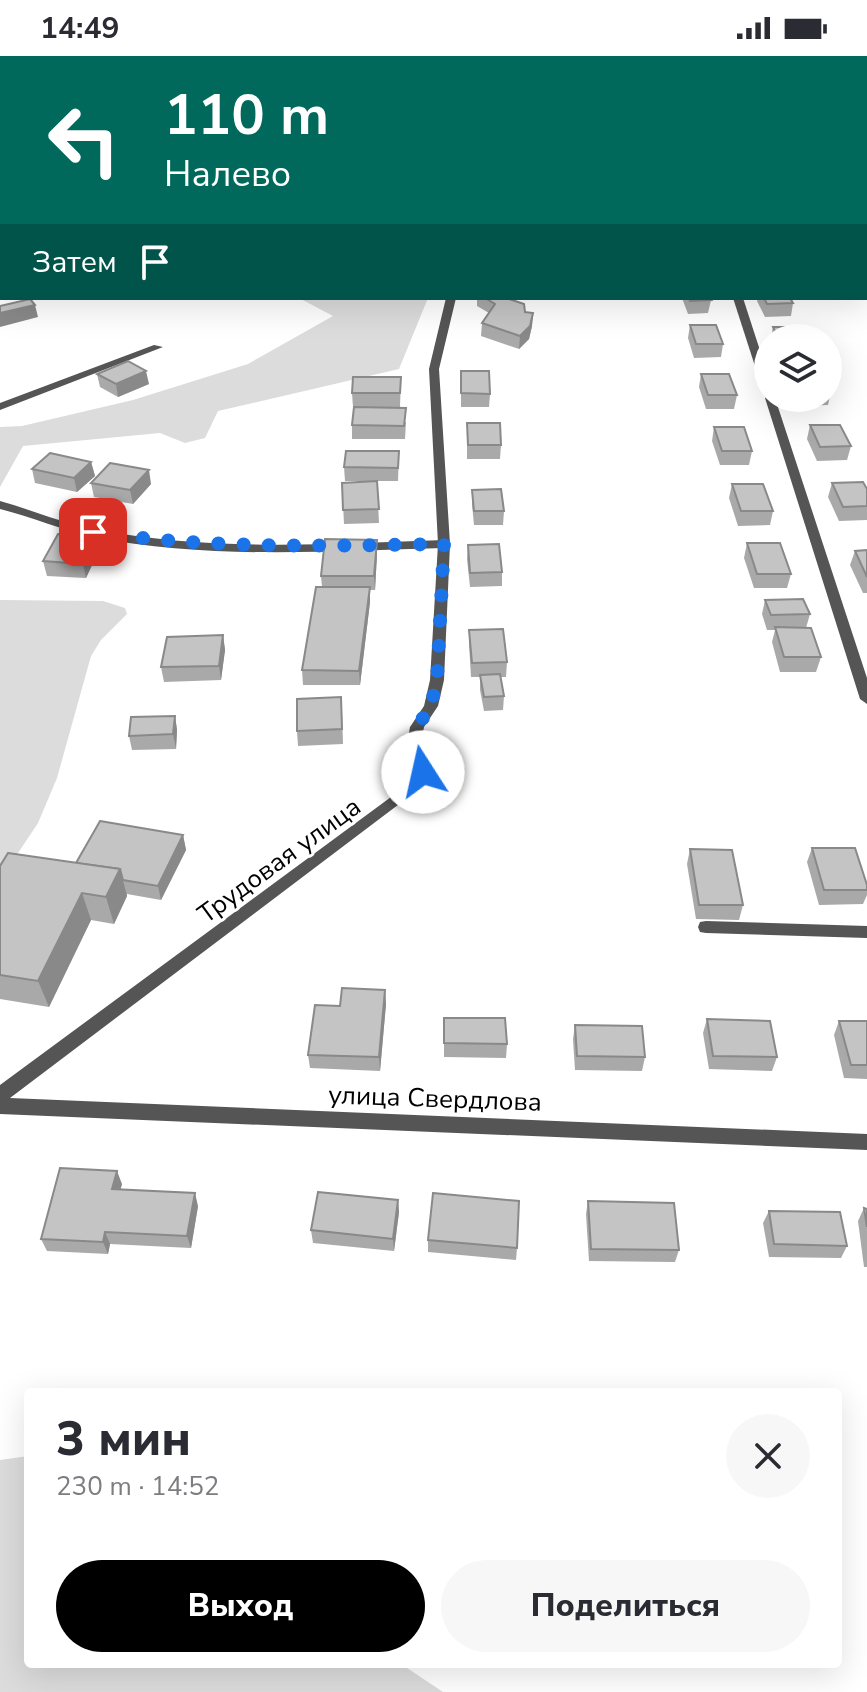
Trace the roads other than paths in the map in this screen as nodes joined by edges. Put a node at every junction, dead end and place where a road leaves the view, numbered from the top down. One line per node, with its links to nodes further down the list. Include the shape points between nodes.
1 (451, 300): 8 (street, Трудовая улица, via 434,369)
2 (739, 300): 4 (street)
3 (158, 347): 5 (street)
4 (754, 348)
5 (0, 407)
6 (775, 412): 9 (street)
7 (0, 505): 8 (street, via 93,532 152,541 261,547)
8 (444, 544): 12 (street, Трудовая улица, via 437,680 431,706 417,727 423,772 416,786)
9 (867, 699)
10 (706, 927): 11 (street)
11 (867, 932)
12 (0, 1095)
13 (0, 1106): 14 (street, улица Свердлова)
14 (867, 1142)

